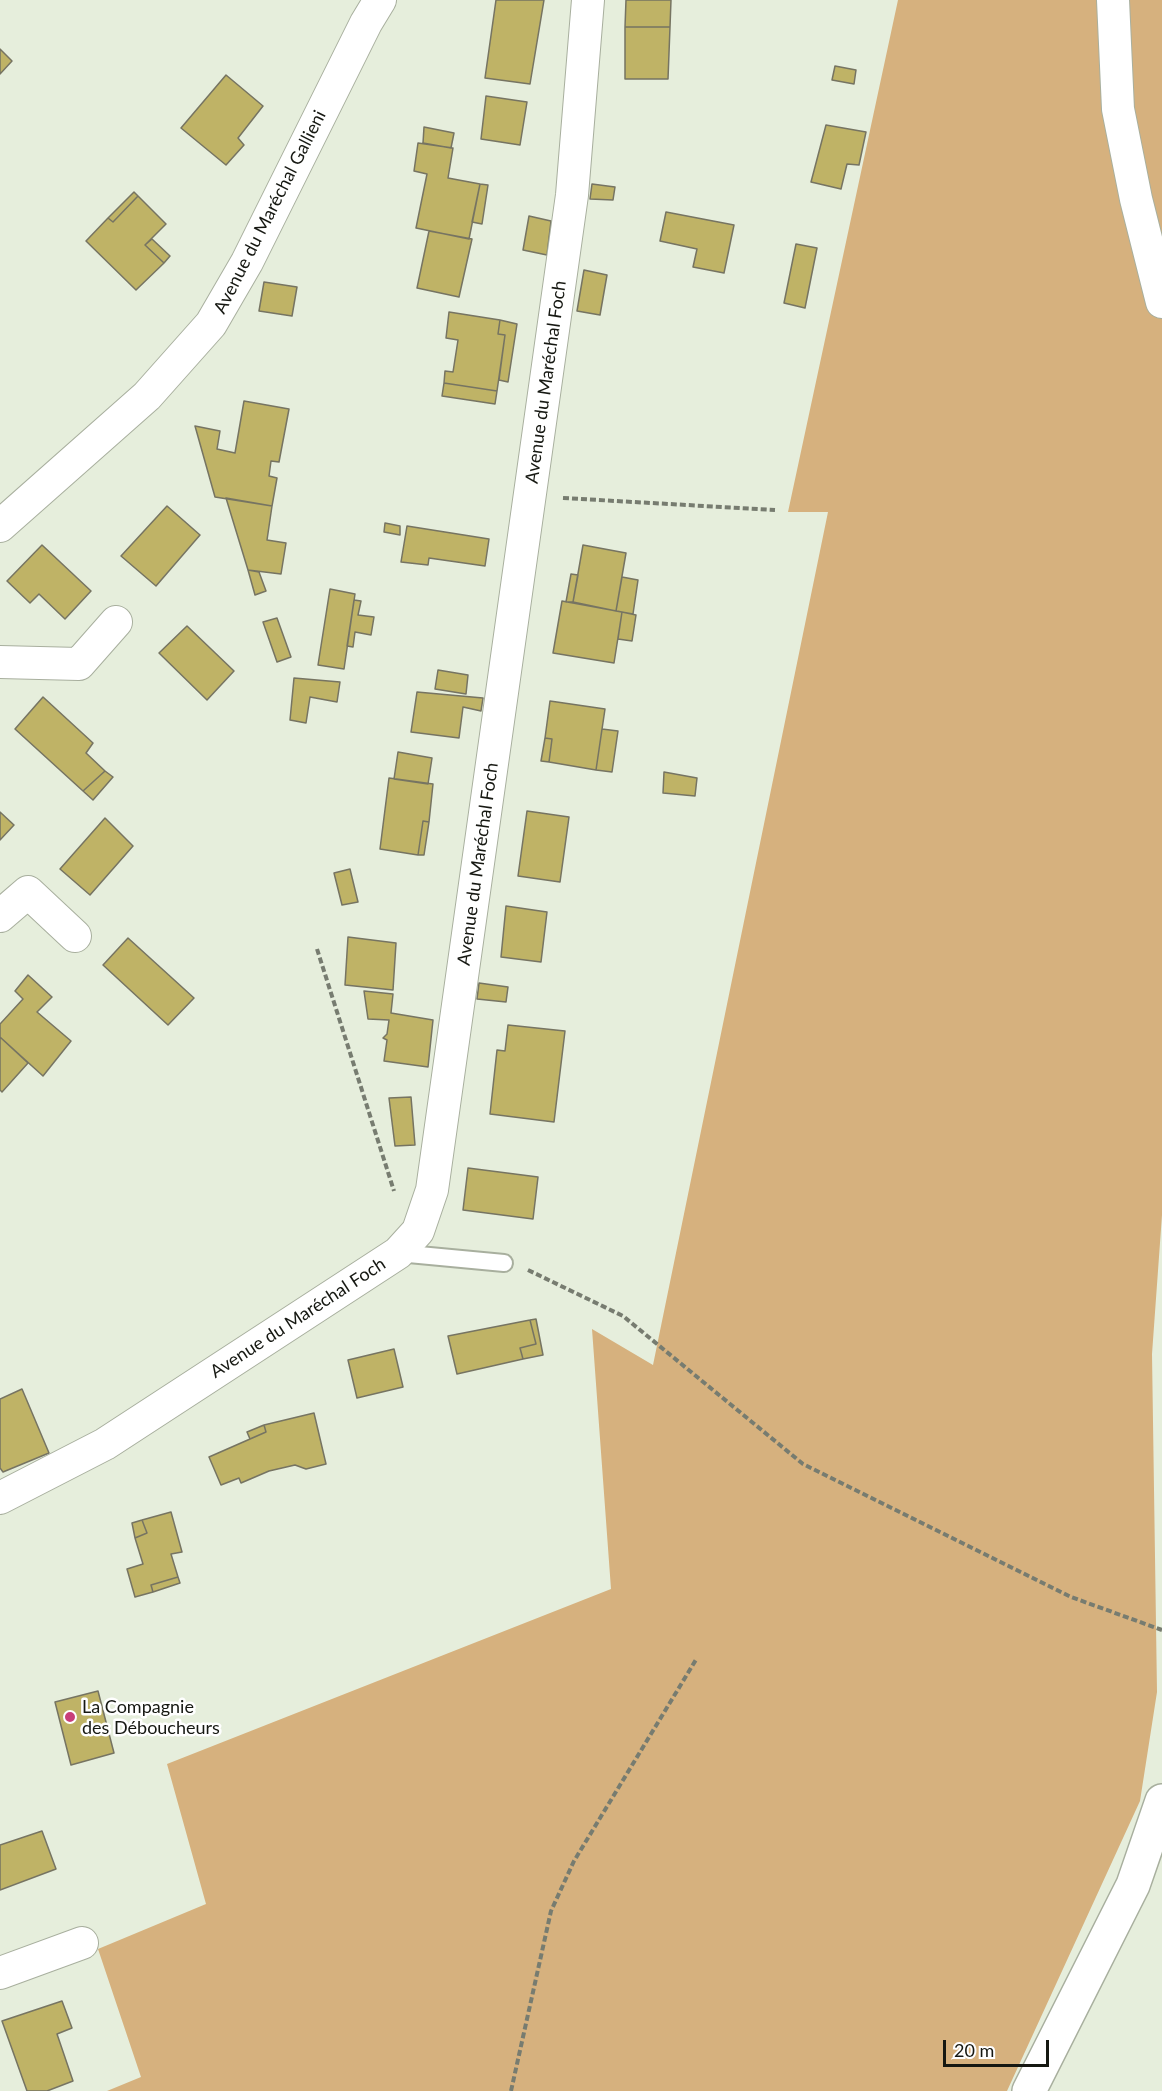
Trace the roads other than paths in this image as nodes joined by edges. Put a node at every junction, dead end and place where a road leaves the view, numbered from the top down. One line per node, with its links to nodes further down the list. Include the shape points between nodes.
1 (380, 0): 5 (street, Avenue du Maréchal Gallieni, via 247,262 211,324 147,396)
2 (588, 0): 10 (street, Avenue du Maréchal Foch, via 572,195 432,1190 418,1231)
3 (1113, 0): 4 (street, via 1118,109)
4 (1162, 302)
5 (0, 526)
6 (116, 622): 7 (street, via 79,664)
7 (0, 662)
8 (0, 916): 9 (street, via 28,892)
9 (75, 936)
10 (406, 1245): 11 (lane); 12 (street, Avenue du Maréchal Foch, via 105,1444)
11 (504, 1263)
12 (0, 1498)
13 (1162, 1802): 16 (main road, via 1133,1886)
14 (82, 1943): 15 (street)
15 (0, 1974)
16 (1029, 2091)

